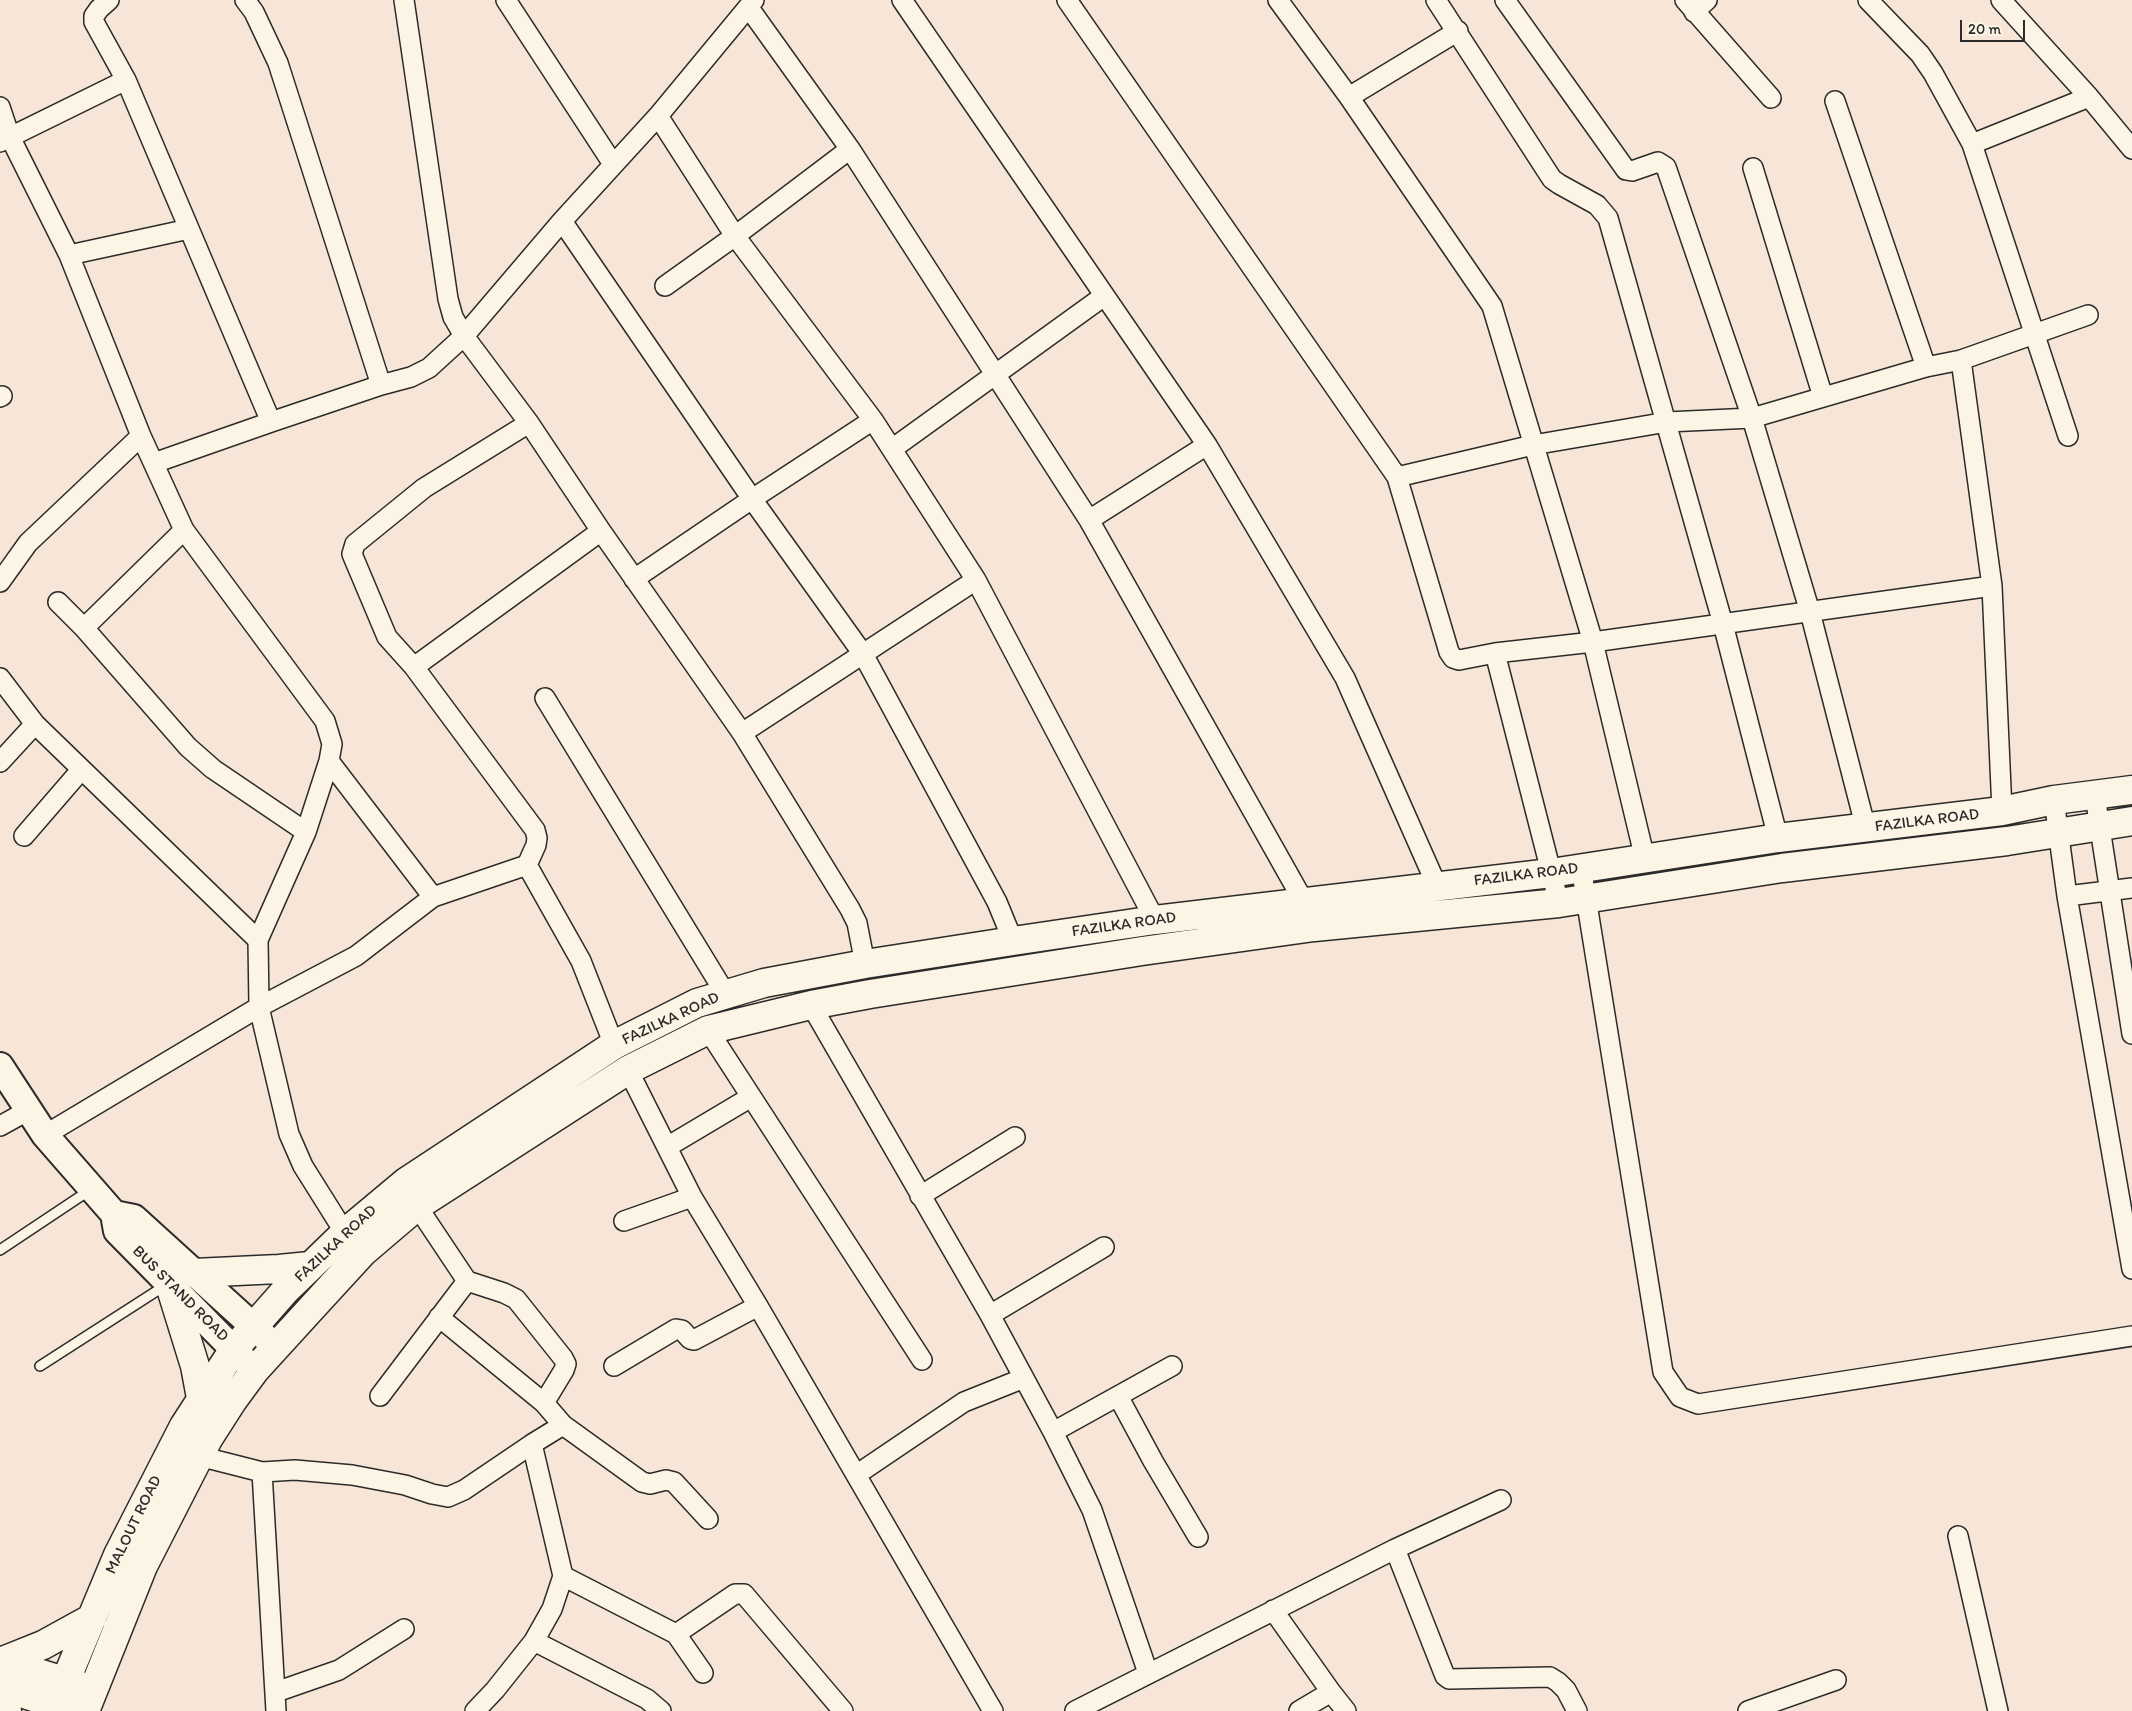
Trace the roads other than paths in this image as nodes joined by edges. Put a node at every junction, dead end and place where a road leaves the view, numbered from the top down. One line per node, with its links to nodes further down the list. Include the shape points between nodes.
1 (109, 0): 15 (street, via 94,16 94,22)
2 (245, 0): 40 (street, via 278,63)
3 (404, 0): 36 (street, via 448,299 453,317)
4 (506, 0): 26 (street)
5 (902, 0): 33 (street)
6 (1067, 0): 53 (street)
7 (1278, 0): 16 (street)
8 (1436, 0): 14 (street)
9 (1504, 0): 42 (street, via 1626,170 1658,162 1666,167)
10 (1868, 0): 23 (street, via 1920,54)
11 (2001, 0): 17 (street)
12 (752, 4): 21 (street); 24 (street)
13 (1696, 4): 18 (street)
14 (1458, 31): 16 (street); 45 (street, via 1552,179 1597,205 1608,218)
15 (126, 80): 22 (street); 29 (street)
16 (1348, 97): 49 (street, via 1492,306)
17 (2089, 97): 23 (street); 25 (street)
18 (1771, 98)
19 (1835, 101): 38 (street)
20 (0, 107): 22 (street)
21 (658, 116): 26 (street); 30 (street)
22 (5, 140): 31 (street)
23 (1972, 144): 35 (street)
24 (850, 149): 30 (street); 39 (street)
25 (2132, 149)
26 (613, 164): 28 (street)
27 (1753, 168): 41 (street)
28 (562, 221): 36 (street); 54 (street)
29 (189, 229): 31 (street); 44 (street)
30 (735, 236): 32 (street); 43 (street)
31 (69, 255): 47 (street)
32 (665, 286)
33 (1104, 296): 39 (street); 50 (street)
34 (2088, 315): 35 (street)
35 (2034, 333): 37 (street); 48 (street)
36 (464, 336): 40 (street, via 429,368); 46 (street)
37 (1961, 360): 38 (street); 61 (street)
38 (1926, 367): 41 (street)
39 (995, 375): 51 (street); 55 (street)
40 (381, 385): 44 (street)
41 (1823, 397): 42 (street)
42 (1752, 418): 45 (street); 63 (street)
43 (874, 420): 51 (street); 54 (street)
44 (271, 422): 52 (street)
45 (1667, 422): 49 (street); 64 (street)
46 (529, 423): 57 (street); 69 (street, via 424,488 354,544 352,554 387,637)
47 (141, 436): 52 (street); 60 (street, via 28,543)
48 (2068, 436)
49 (1533, 445): 53 (street); 66 (street)
50 (1208, 446): 55 (street); 92 (street, via 1344,678)
51 (892, 449): 59 (street)
52 (154, 463): 56 (street)
53 (1397, 477): 67 (street, via 1448,652 1459,660)
54 (752, 499): 58 (street); 68 (street)
55 (1089, 520): 98 (street)
56 (184, 530): 65 (street); 75 (street, via 325,721 332,744)
57 (601, 531): 58 (street); 69 (street)
58 (634, 579): 73 (street)
59 (976, 580): 68 (street); 100 (street)
60 (0, 582)
61 (1992, 586): 63 (street); 80 (street)
62 (58, 602): 65 (street)
63 (1810, 612): 64 (street); 83 (street)
64 (1723, 624): 66 (street); 87 (street)
65 (84, 628): 84 (street, via 188,747 212,769)
66 (1593, 642): 67 (street); 88 (street)
67 (1495, 653): 91 (street)
68 (863, 654): 73 (street); 102 (street, via 997,902)
69 (414, 667): 89 (street, via 535,830 536,845)
70 (0, 678): 72 (street)
71 (545, 698): 105 (street)
72 (35, 724): 74 (street); 76 (street)
73 (742, 733): 103 (street, via 850,909)
74 (0, 762)
75 (329, 762): 84 (street); 96 (street)
76 (81, 770): 86 (street); 101 (street)
77 (2132, 790): 78 (main road, FAZILKA ROAD)
78 (2095, 796): 79 (main road, FAZILKA ROAD); 82 (street)
79 (2054, 800): 80 (main road, FAZILKA ROAD); 85 (street)
80 (2002, 811): 83 (main road, FAZILKA ROAD)
81 (2132, 821): 82 (main road, FAZILKA ROAD)
82 (2100, 826): 85 (main road, FAZILKA ROAD); 94 (street)
83 (1866, 828): 87 (main road, FAZILKA ROAD)
84 (306, 832): 101 (street)
85 (2058, 833): 95 (street); 97 (main road, FAZILKA ROAD, via 1782,868)
86 (24, 836)
87 (1778, 838): 88 (main road, FAZILKA ROAD)
88 (1645, 859): 90 (main road, FAZILKA ROAD)
89 (527, 865): 96 (street); 110 (street, via 581,961)
90 (1581, 867): 91 (main road, FAZILKA ROAD); 97 (street)
91 (1551, 873): 92 (main road, FAZILKA ROAD); 99 (street)
92 (1436, 886): 98 (main road, FAZILKA ROAD)
93 (2132, 888): 94 (street)
94 (2109, 891): 95 (street); 104 (street)
95 (2067, 896): 128 (street)
96 (434, 897): 107 (street, via 356,956)
97 (1586, 898): 99 (main road, FAZILKA ROAD); 135 (street, via 1663,1372 1680,1397 1698,1404)
98 (1304, 902): 100 (main road, FAZILKA ROAD)
99 (1559, 903): 106 (main road, FAZILKA ROAD, via 1314,927 1142,951)
100 (1155, 920): 102 (main road, FAZILKA ROAD)
101 (258, 940): 107 (street)
102 (1013, 941): 103 (main road, FAZILKA ROAD)
103 (865, 964): 105 (main road, FAZILKA ROAD)
104 (2128, 980): 109 (street)
105 (725, 993): 110 (main road, FAZILKA ROAD, via 697,1003)
106 (811, 1005): 108 (main road, FAZILKA ROAD); 120 (street)
107 (259, 1007): 116 (street); 124 (street, via 289,1134 302,1166)
108 (708, 1030): 112 (main road, FAZILKA ROAD); 113 (street)
109 (2132, 1034)
110 (614, 1045): 124 (main road, FAZILKA ROAD, via 406,1182)
111 (0, 1066): 114 (main road, BUS STAND ROAD)
112 (628, 1070): 118 (street); 122 (main road, FAZILKA ROAD)
113 (751, 1097): 118 (street); 138 (street)
114 (29, 1110): 115 (street); 116 (main road, BUS STAND ROAD)
115 (0, 1126)
116 (45, 1135): 119 (main road, BUS STAND ROAD)
117 (1015, 1137): 120 (street)
118 (667, 1147): 121 (street)
119 (92, 1189): 126 (lane); 129 (main road, BUS STAND ROAD, via 114,1214 134,1218)
120 (920, 1196): 132 (street)
121 (692, 1197): 123 (street); 131 (street)
122 (417, 1206): 130 (street); 136 (main road, FAZILKA ROAD, via 363,1252)
123 (624, 1221)
124 (344, 1232): 127 (main road, FAZILKA ROAD)
125 (1104, 1247): 132 (street)
126 (0, 1250)
127 (310, 1266): 129 (main road); 134 (main road, FAZILKA ROAD)
128 (2132, 1269)
129 (182, 1278): 134 (main road, BUS STAND ROAD); 137 (main road, BUS STAND ROAD); 139 (lane); 146 (main road)
130 (467, 1281): 133 (street); 147 (street, via 516,1299 563,1358 564,1370)
131 (758, 1306): 140 (street, via 694,1340 676,1329); 153 (street)
132 (990, 1315): 143 (street)
133 (439, 1317): 144 (street); 147 (street)
134 (253, 1327): 136 (main road, BUS STAND ROAD); 137 (main road, FAZILKA ROAD)
135 (2132, 1336)
136 (276, 1346): 142 (main road, FAZILKA ROAD)
137 (234, 1350): 142 (main road, BUS STAND ROAD); 146 (main road, MALOUT ROAD)
138 (922, 1360)
139 (40, 1366)
140 (614, 1366)
141 (1172, 1366): 145 (street)
142 (255, 1370): 151 (main road, MALOUT ROAD)
143 (1024, 1378): 149 (street); 153 (street, via 964,1402)
144 (380, 1396)
145 (1118, 1396): 149 (street); 157 (street)
146 (201, 1398): 161 (main road, MALOUT ROAD, via 118,1555)
147 (544, 1403): 148 (street)
148 (562, 1425): 150 (street); 155 (street, via 642,1482 674,1482)
149 (1053, 1432): 167 (street, via 1092,1510)
150 (532, 1444): 152 (street, via 464,1490 448,1497 352,1475 295,1470); 159 (street)
151 (199, 1456): 152 (street); 172 (main road, MALOUT ROAD, via 143,1566)
152 (262, 1472): 169 (street)
153 (856, 1475): 180 (street)
154 (1501, 1500): 158 (street)
155 (708, 1519)
156 (1958, 1536): 186 (street)
157 (1198, 1537)
158 (1395, 1549): 160 (street); 184 (street, via 1449,1679 1550,1677 1566,1690)
159 (563, 1576): 163 (street); 164 (street, via 552,1609)
160 (1273, 1610): 167 (street); 170 (street)
161 (92, 1618): 165 (main road); 173 (main road, MALOUT ROAD)
162 (404, 1629): 169 (street, via 339,1670)
163 (676, 1634): 166 (street); 179 (street, via 735,1594 744,1594)
164 (534, 1641): 177 (street); 178 (street, via 647,1699)
165 (1, 1669): 173 (main road)
166 (703, 1673)
167 (1148, 1673): 181 (street)
168 (1836, 1680): 174 (street)
169 (276, 1692): 176 (street)
170 (1331, 1692): 182 (street); 183 (street)
171 (0, 1697): 175 (main road)
172 (89, 1700): 173 (main road)
173 (63, 1702)
174 (1778, 1706): 185 (street)
175 (7, 1711)
176 (276, 1711)
177 (475, 1711)
178 (661, 1711)
179 (843, 1711)
180 (993, 1711)
181 (1075, 1711)
182 (1299, 1711)
183 (1346, 1711)
184 (1577, 1711)
185 (1748, 1711)
186 (1998, 1711)

